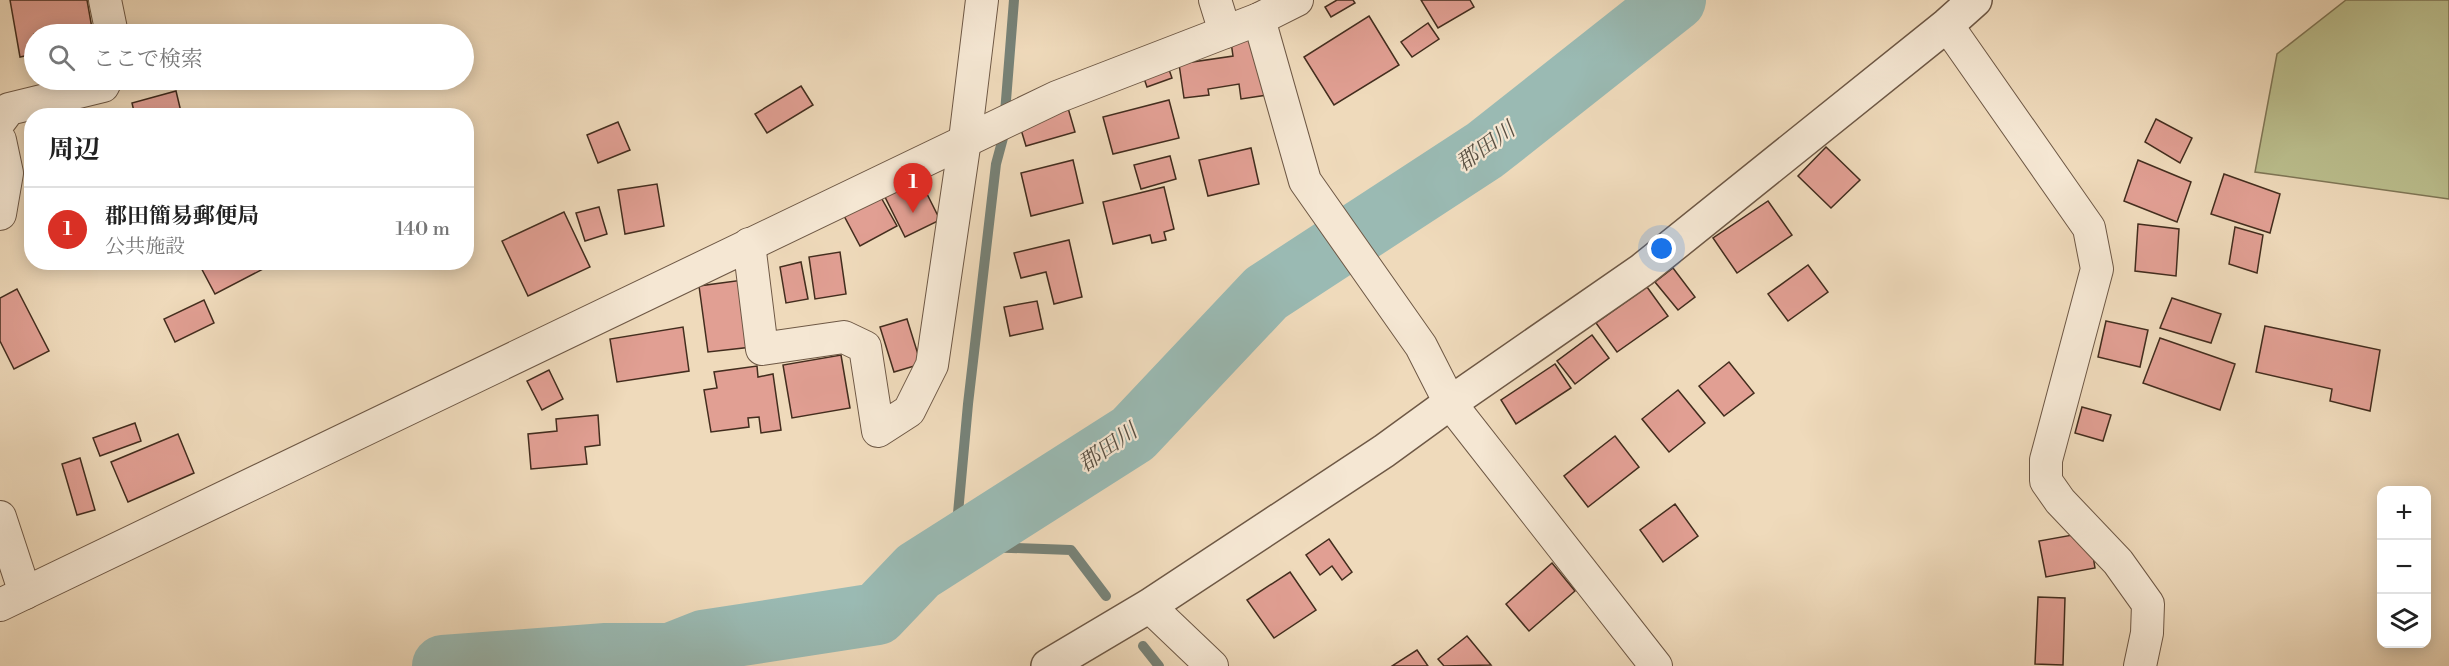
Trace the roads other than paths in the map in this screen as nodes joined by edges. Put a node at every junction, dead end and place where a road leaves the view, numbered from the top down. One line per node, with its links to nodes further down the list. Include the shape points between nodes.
1 (105, 0): 7 (street)
2 (982, 0): 12 (street)
3 (1215, 0): 9 (street)
4 (1297, 0): 6 (street)
5 (1975, 0): 8 (street)
6 (1259, 19): 9 (street); 16 (street, via 1305,181 1421,346)
7 (110, 24)
8 (1947, 26): 16 (street, via 1642,270); 23 (street, via 2089,228 2097,269 2046,460 2046,481 2118,562 2148,604)
9 (1226, 32): 12 (street, via 1057,97)
10 (87, 90): 11 (street, via 9,109)
11 (0, 121)
12 (973, 136): 15 (street); 15 (street, via 932,365 909,411 878,431 865,347 844,337 762,349)
13 (0, 141): 14 (street, via 7,173)
14 (0, 214)
15 (749, 244): 18 (street)
16 (1450, 403): 19 (street, via 1384,452); 22 (street)
17 (0, 517): 18 (street)
18 (12, 599)
19 (1149, 606): 20 (street); 21 (street)
20 (1048, 666)
21 (1212, 666)
22 (1656, 666)
23 (2140, 666)

